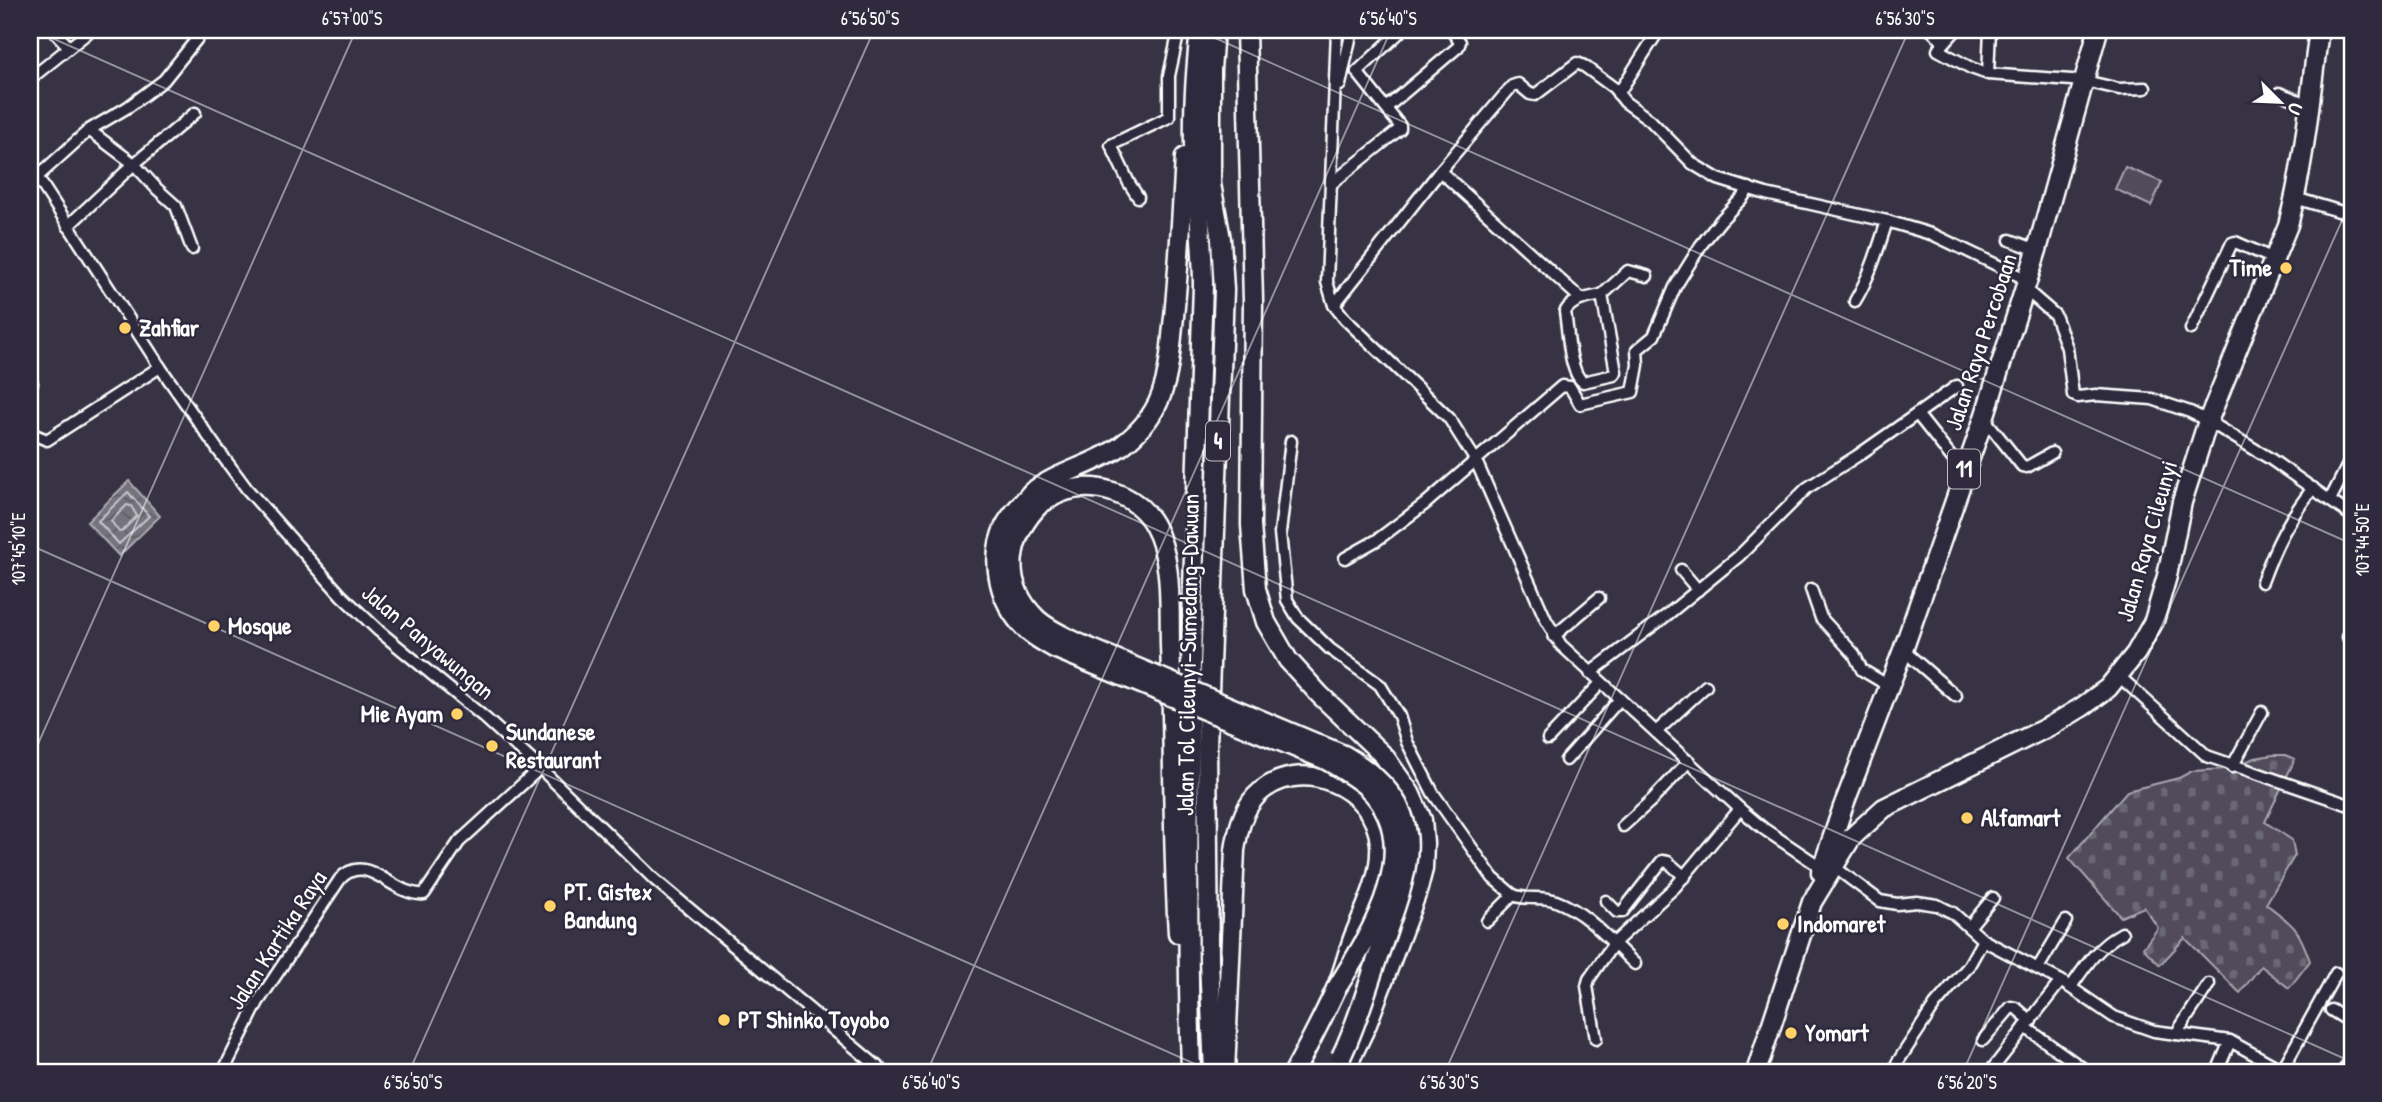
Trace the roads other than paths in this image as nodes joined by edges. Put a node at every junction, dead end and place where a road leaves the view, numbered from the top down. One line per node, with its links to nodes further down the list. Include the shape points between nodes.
1 (53, 30): 19 (street)
2 (91, 30): 19 (street)
3 (204, 30): 30 (street, via 164,80)
4 (1179, 30): 36 (street, via 1169,76 1169,117 1111,145)
5 (1199, 30): 64 (highway, via 1186,74 1177,284 1164,387 1155,409 1121,446 1046,482); 94 (highway, Jalan Tol Cileunyi–Sumedang–Dawuan / 4, via 1194,141 1203,286)
6 (1214, 30): 126 (highway, Jalan Tol Cileunyi–Sumedang–Dawuan / 4, via 1211,184 1224,290 1207,746)
7 (1246, 30): 130 (highway, via 1255,589 1266,622 1288,660 1384,757 1410,793 1422,820 1423,869 1417,892)
8 (1338, 30): 29 (street)
9 (1352, 30): 29 (street)
10 (1451, 30): 27 (street, via 1460,42 1458,47)
11 (1658, 30): 25 (street)
12 (1931, 30): 18 (street)
13 (1955, 30): 18 (street)
14 (1990, 30): 20 (street)
15 (2098, 30): 22 (highway, Jalan Raya Percobaan / 11)
16 (2319, 30): 26 (highway, Jalan Raya Cileunyi / 11)
17 (1395, 32): 27 (street, via 1357,72)
18 (1944, 42): 20 (street, via 1938,50)
19 (69, 47): 21 (street)
20 (1988, 74): 22 (street)
21 (30, 79)
22 (2085, 81): 23 (street, via 2119,89); 43 (highway, Jalan Raya Percobaan / 11)
23 (2145, 88)
24 (2279, 93): 26 (street)
25 (1618, 94): 33 (street, via 1577,63 1535,95 1516,84); 35 (street, via 1692,164 1718,179)
26 (2309, 105): 37 (highway, Jalan Raya Cileunyi / 11)
27 (1386, 108): 34 (street, via 1400,129)
28 (195, 113): 31 (street)
29 (1335, 113): 34 (street)
30 (89, 130): 31 (street); 32 (street)
31 (134, 164): 40 (street); 42 (street, via 176,206)
32 (32, 171): 40 (street, Jalan Panyawungan)
33 (1440, 171): 48 (street); 50 (street)
34 (1331, 184): 50 (street, via 1327,282)
35 (1749, 188): 39 (street); 61 (street, via 1701,245 1675,287 1654,336 1637,350 1633,392 1580,404 1570,387 1562,386)
36 (1138, 197)
37 (2295, 198): 38 (street); 44 (highway, Jalan Raya Cileunyi / 11)
38 (2352, 215)
39 (1887, 221): 46 (street, via 1934,235); 49 (street)
40 (68, 226): 52 (street, Jalan Panyawungan)
41 (2010, 240): 43 (street)
42 (192, 249)
43 (2037, 250): 46 (highway, Jalan Raya Percobaan / 11)
44 (2274, 259): 51 (street, via 2232,243); 56 (highway, Jalan Raya Cileunyi / 11)
45 (1647, 276): 47 (street, via 1628,271)
46 (2027, 285): 55 (highway, Jalan Raya Percobaan / 11); 56 (street, via 2054,315 2067,348 2073,395 2152,399)
47 (1602, 295): 48 (street); 48 (street, via 1616,372 1583,382 1574,369 1565,312)
48 (1581, 299)
49 (1855, 301)
50 (1334, 305): 61 (street, via 1444,412)
51 (2191, 329)
52 (160, 367): 57 (street, via 47,440); 88 (street, Jalan Panyawungan, via 247,489 341,595)
53 (1957, 386): 54 (street)
54 (1917, 414): 62 (street); 71 (street, via 1807,488)
55 (1983, 418): 59 (street, via 2022,466); 62 (highway, Jalan Raya Percobaan / 11)
56 (2208, 421): 63 (street); 76 (highway, Jalan Raya Cileunyi / 11, via 2182,502 2154,621)
57 (30, 433)
58 (1291, 441): 97 (street, via 1280,533 1286,600 1330,649 1380,685 1433,793 1493,878)
59 (2052, 453)
60 (2352, 457): 65 (street)
61 (1476, 461): 67 (street, via 1377,540); 73 (street)
62 (1963, 472): 74 (highway, Jalan Raya Percobaan / 11)
63 (2313, 488): 65 (street); 69 (street, via 2288,521)
64 (1037, 498): 94 (highway, via 1073,490 1110,491 1144,512 1161,541 1168,587); 112 (highway, bridge, via 1015,510 1004,528 997,567 1008,607 1034,637 1325,760 1368,788 1381,804 1394,844 1389,885 1364,942); 129 (highway, bridge, via 1018,533 1012,566 1014,585 1037,620 1078,643 1345,755 1380,781 1394,799 1408,841 1405,876 1359,1019)
65 (2330, 500): 66 (street)
66 (2352, 516)
67 (1345, 558)
68 (1681, 570): 71 (street)
69 (2262, 582)
70 (1811, 589): 79 (street, via 1821,618 1854,654 1862,670)
71 (1698, 590): 75 (street)
72 (1599, 598): 73 (street)
73 (1554, 636): 75 (street)
74 (1903, 649): 79 (highway, Jalan Raya Percobaan / 11); 80 (street)
75 (1590, 673): 77 (street)
76 (2119, 676): 87 (street, via 2207,756); 92 (highway, Jalan Raya Cileunyi / 11, via 2052,725 1884,808)
77 (1601, 683): 81 (street); 84 (street)
78 (1706, 686): 83 (street)
79 (1889, 686): 90 (highway, Jalan Raya Percobaan / 11)
80 (1956, 696)
81 (1620, 699): 83 (street); 85 (street)
82 (2262, 712): 87 (street)
83 (1656, 732): 86 (street)
84 (1548, 739)
85 (1566, 760)
86 (1689, 761): 91 (street); 93 (street)
87 (2232, 767): 89 (street)
88 (540, 768): 123 (street, Jalan Kartika Raya, via 459,842 424,894 412,893 363,869 346,872 258,1002); 124 (street, Jalan Panyawungan, via 655,880)
89 (2352, 806)
90 (1843, 807): 92 (highway, via 1849,817); 95 (highway, Jalan Raya Percobaan / 11)
91 (1740, 809): 95 (street, via 1764,830); 96 (street)
92 (1867, 822): 95 (highway, Jalan Raya Cileunyi / 11)
93 (1623, 826)
94 (1182, 867): 125 (highway)
95 (1827, 867): 102 (street, via 1880,901 1937,905); 131 (highway, Jalan Raya Percobaan / 11)
96 (1685, 877): 99 (street, via 1662,861 1622,912); 105 (street)
97 (1513, 895): 100 (street); 105 (street, via 1554,900)
98 (1993, 898): 102 (street)
99 (1605, 901)
100 (1487, 921)
101 (2066, 921): 107 (street)
102 (1969, 927): 104 (street)
103 (2122, 933): 111 (street, via 2092,956)
104 (1983, 940): 107 (street); 121 (street)
105 (1614, 943): 106 (street); 117 (street, via 1587,986)
106 (1635, 964)
107 (2038, 968): 109 (street)
108 (2336, 973): 122 (street)
109 (2061, 981): 111 (street); 115 (street)
110 (2208, 984): 116 (street)
111 (2071, 987): 116 (street, via 2114,1017)
112 (1336, 989): 127 (highway, bridge, via 1376,879 1380,842 1368,810 1341,785 1322,778 1286,779 1255,796 1239,828); 128 (highway)
113 (2331, 1010): 114 (street)
114 (2352, 1023)
115 (2028, 1024): 118 (street, via 2011,1007); 132 (street); 133 (street)
116 (2176, 1034): 119 (street)
117 (1596, 1039)
118 (1983, 1040)
119 (2230, 1041): 122 (street); 134 (street)
120 (2352, 1057): 135 (street)
121 (1897, 1063)
122 (2280, 1071)
123 (223, 1072)
124 (884, 1072)
125 (1189, 1072)
126 (1214, 1072)
127 (1225, 1072)
128 (1294, 1072)
129 (1334, 1072)
130 (1344, 1072)
131 (1756, 1072)
132 (1990, 1072)
133 (2088, 1072)
134 (2217, 1072)
135 (2343, 1072)

